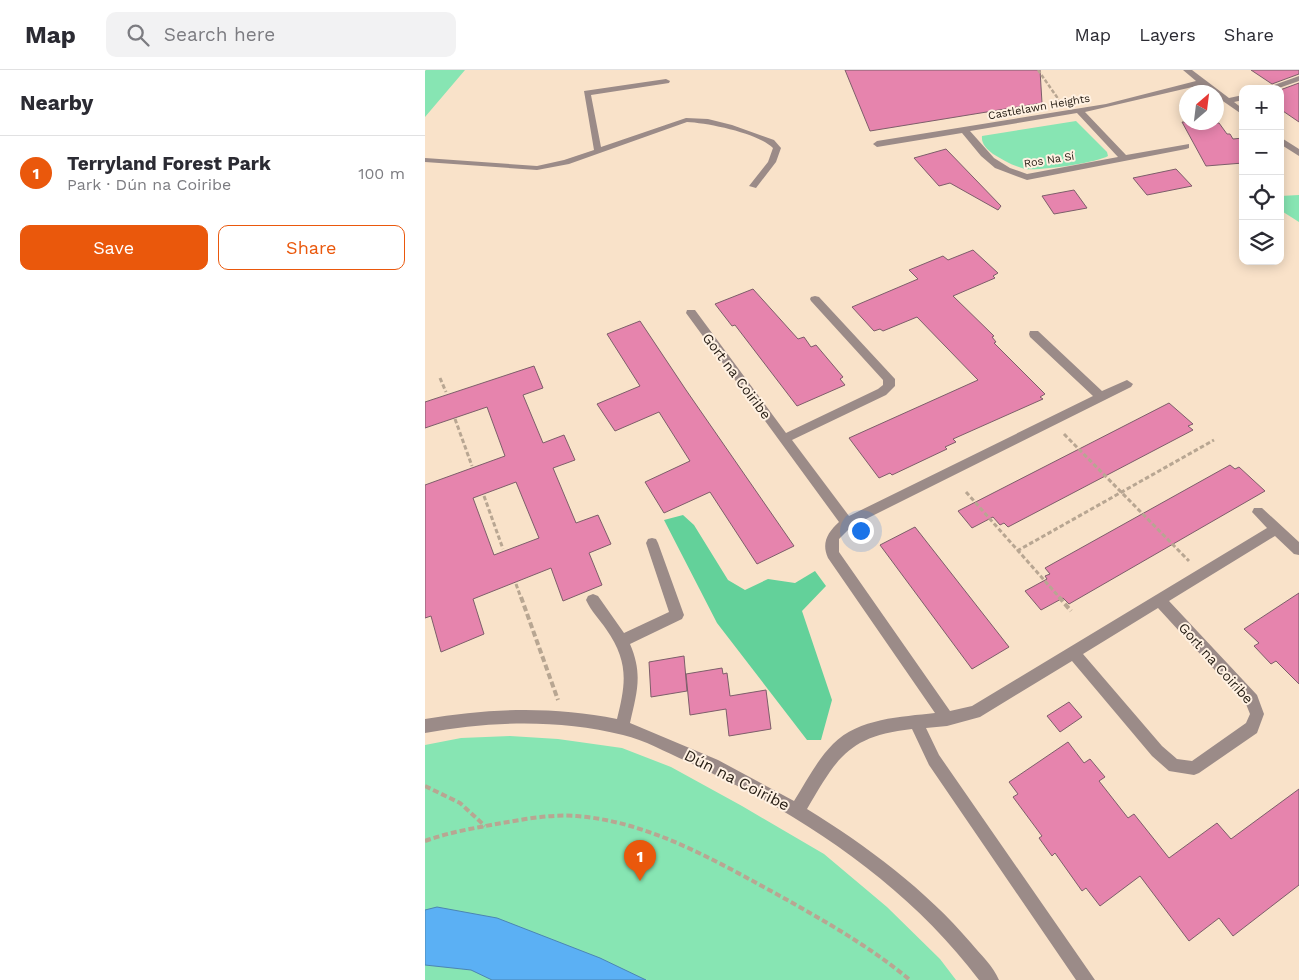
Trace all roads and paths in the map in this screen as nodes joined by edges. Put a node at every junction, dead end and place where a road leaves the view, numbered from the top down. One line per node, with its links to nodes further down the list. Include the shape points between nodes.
1 (1038, 70): 12 (path, via 1066,108)
2 (1187, 70): 5 (street)
3 (1299, 78): 7 (street)
4 (666, 81): 17 (lane, via 587,93)
5 (1202, 82): 6 (street); 12 (street, Castlelawn Heights)
6 (1206, 85)
7 (1279, 85)
8 (1239, 97): 10 (street)
9 (1224, 98): 10 (street)
10 (1228, 101): 11 (street)
11 (1239, 110)
12 (1079, 111): 13 (street, Castlelawn Heights); 19 (street)
13 (965, 131): 15 (street, Castlelawn Heights); 19 (street, Ros Na Sí, via 999,168 1027,177)
14 (1284, 143): 18 (street)
15 (877, 144)
16 (1186, 146): 19 (street, Ros Na Sí)
17 (598, 150): 20 (lane, via 537,168); 21 (lane, via 686,120 717,123 771,142 777,148 772,162)
18 (1299, 153)
19 (1124, 158)
20 (425, 160)
21 (753, 186)
22 (815, 299): 31 (street, via 889,379 889,386)
23 (691, 313): 31 (street, Gort na Coiribe)
24 (1034, 334): 28 (street)
25 (441, 378): 27 (path)
26 (1127, 384): 28 (street)
27 (446, 392)
28 (1101, 397): 30 (street)
29 (455, 419): 33 (path)
30 (1051, 421): 35 (path); 38 (street)
31 (784, 439): 38 (street, Gort na Coiribe)
32 (1214, 440): 35 (path)
33 (472, 466)
34 (966, 492): 42 (path)
35 (1122, 492): 42 (path); 44 (path)
36 (483, 496): 41 (path)
37 (1258, 512): 39 (street)
38 (847, 523): 51 (street, via 831,540 833,554)
39 (1276, 529): 43 (street); 44 (street)
40 (652, 543): 49 (street, via 677,614)
41 (503, 549)
42 (1017, 550): 48 (path)
43 (1299, 550)
44 (1201, 573): 47 (street)
45 (516, 584): 52 (path)
46 (593, 600): 49 (street)
47 (1159, 600): 50 (street); 50 (street, Gort na Coiribe, via 1252,700 1257,714 1252,728 1194,768 1174,766 1157,751)
48 (1071, 611)
49 (622, 641): 55 (street, via 632,679)
50 (1073, 652): 51 (street, via 975,712)
51 (947, 719): 53 (street)
52 (565, 720): 54 (street, Dún na Coiribe, via 529,716 456,720); 55 (street, Dún na Coiribe)
53 (916, 723): 57 (street, via 865,731 839,748); 62 (street, via 934,760)
54 (425, 726)
55 (622, 728): 57 (street, Dún na Coiribe, via 719,767)
56 (425, 786): 58 (path, via 460,803)
57 (797, 811): 61 (street, Dún na Coiribe, via 885,873 928,910)
58 (485, 826): 59 (path, via 461,829); 60 (path, via 519,819 577,816 622,823 660,836 803,908)
59 (425, 841)
60 (910, 980)
61 (990, 980)
62 (1086, 980)

